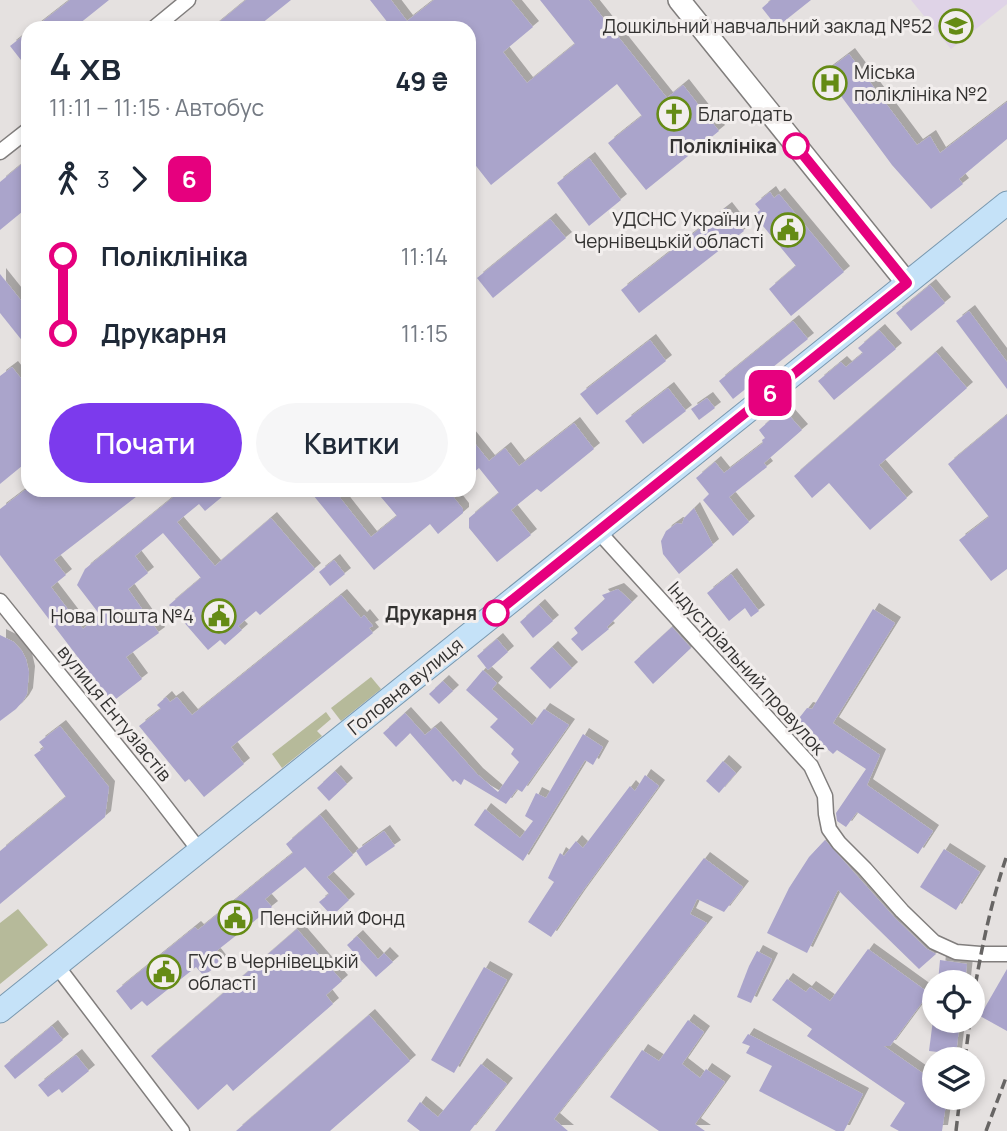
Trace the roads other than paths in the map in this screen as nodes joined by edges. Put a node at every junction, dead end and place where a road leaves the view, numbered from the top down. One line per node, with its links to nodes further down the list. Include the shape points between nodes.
1 (188, 0): 3 (street)
2 (679, 0): 7 (main road)
3 (162, 21)
4 (21, 136): 5 (street)
5 (0, 152)
6 (1007, 203): 7 (main road, Головна вулиця)
7 (907, 283): 8 (main road, Головна вулиця)
8 (598, 531): 10 (main road, Головна вулиця); 11 (street, Індустріальний провулок, via 811,766 825,796 830,829 902,911 934,942 956,951)
9 (0, 601): 10 (street, вулиця Ентузіастів)
10 (199, 850): 12 (main road, Головна вулиця)
11 (1007, 954)
12 (57, 966): 13 (main road, Головна вулиця); 14 (street)
13 (0, 1011)
14 (182, 1131)

